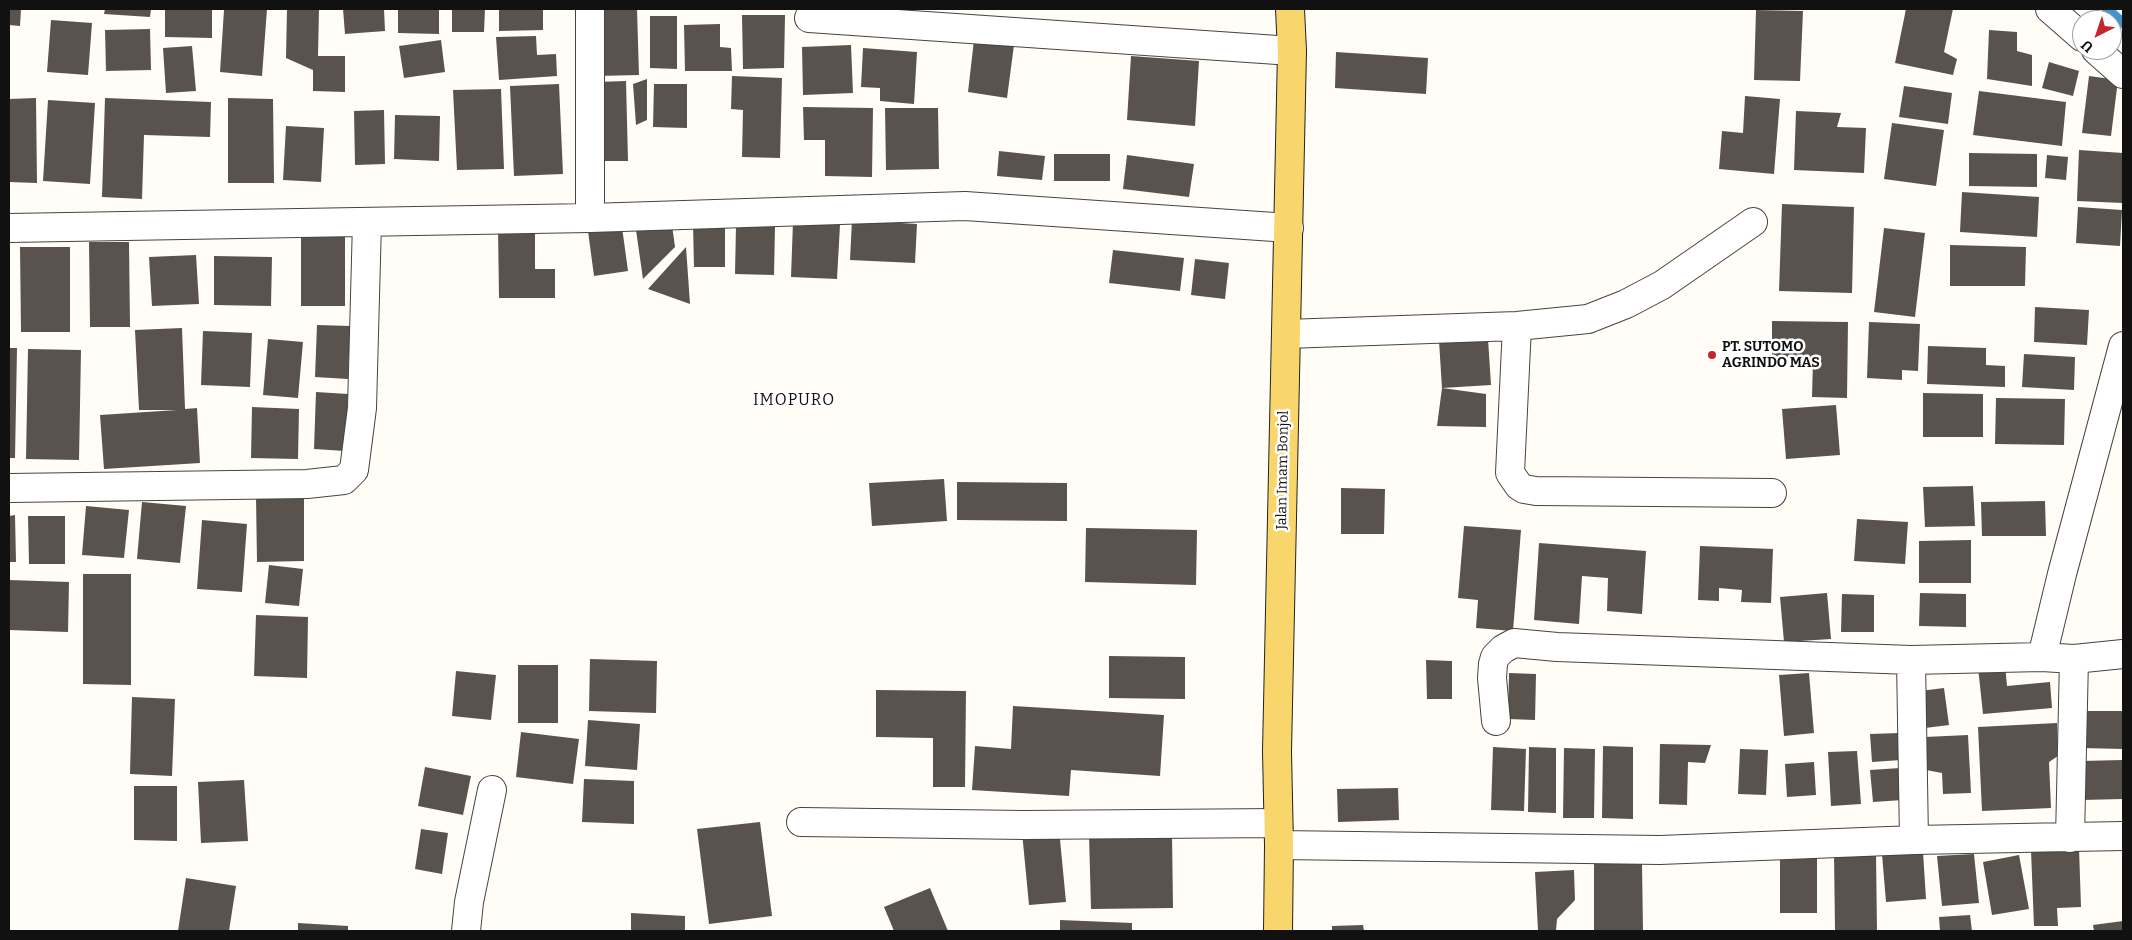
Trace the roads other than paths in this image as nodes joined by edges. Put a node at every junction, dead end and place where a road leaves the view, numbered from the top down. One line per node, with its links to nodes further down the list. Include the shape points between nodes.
1 (590, 9): 9 (street)
2 (1290, 9): 6 (main road, Jalan Imam Bonjol)
3 (2050, 9): 5 (street)
4 (809, 18): 6 (street)
5 (2072, 28)
6 (1292, 51): 13 (main road, Jalan Imam Bonjol)
7 (2107, 60): 8 (street)
8 (2123, 74)
9 (590, 218): 10 (street); 13 (street, via 965,206)
10 (367, 222): 12 (street); 17 (street, via 362,408 354,470 344,480 307,484)
11 (1753, 222): 14 (street, via 1662,285 1626,304 1588,319)
12 (9, 228)
13 (1289, 228): 15 (main road, Jalan Imam Bonjol)
14 (1516, 326): 15 (street); 18 (street, via 1510,473 1519,486 1536,491)
15 (1286, 334): 26 (main road, Jalan Imam Bonjol, via 1277,751)
16 (2123, 346): 20 (street)
17 (9, 488)
18 (1772, 493)
19 (2123, 654): 21 (street)
20 (2042, 657): 21 (street); 22 (street)
21 (2074, 659): 28 (street)
22 (1911, 660): 23 (street, via 1514,643 1495,657 1493,664); 29 (street)
23 (1496, 721)
24 (492, 790): 30 (street)
25 (801, 822): 26 (street, via 1024,825)
26 (1279, 834): 29 (street, via 1660,850); 31 (main road, Jalan Imam Bonjol)
27 (2123, 836): 28 (street)
28 (2070, 838): 29 (street)
29 (1914, 840)
30 (466, 931)
31 (1278, 931)

